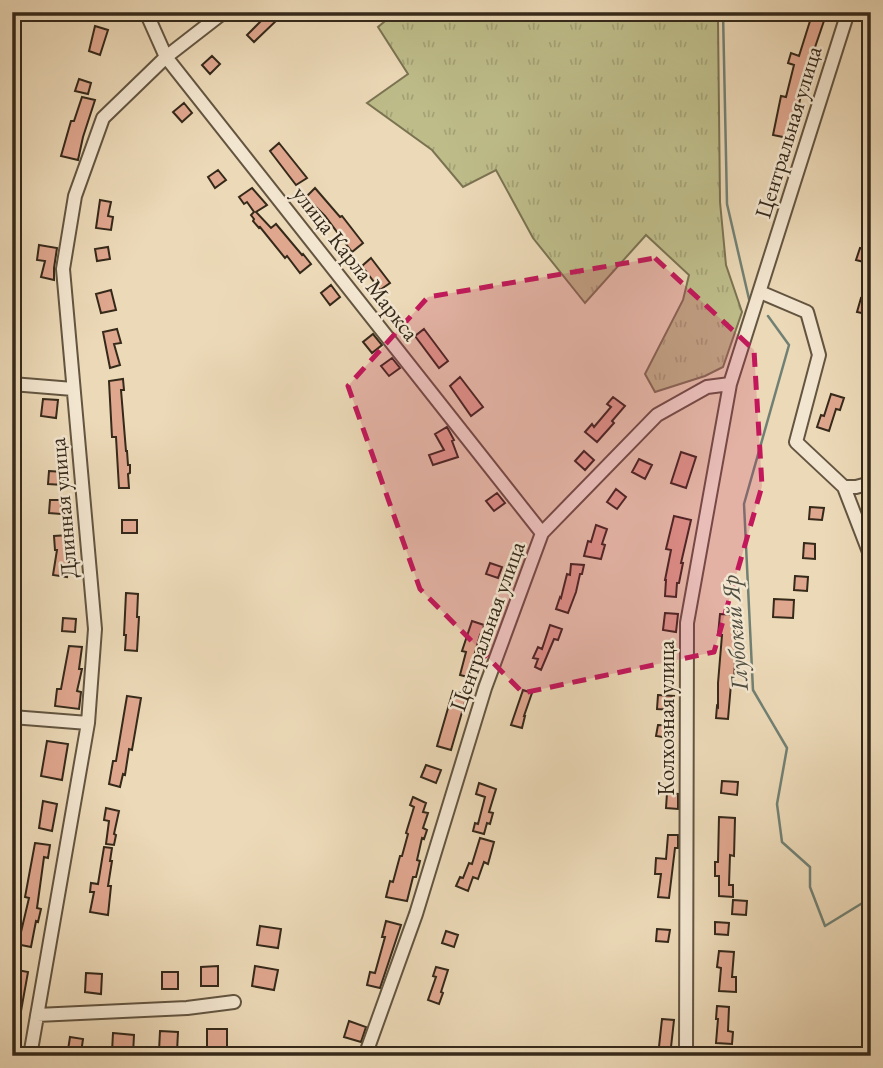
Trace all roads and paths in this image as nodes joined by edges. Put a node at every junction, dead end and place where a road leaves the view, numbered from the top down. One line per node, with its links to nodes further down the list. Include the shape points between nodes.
1 (146, 12): 4 (street, улица Карла Маркса)
2 (224, 12): 4 (street, Длинная улица)
3 (848, 12): 5 (street, Центральная улица)
4 (166, 57): 8 (street, Длинная улица, via 103,118 75,196 63,270); 11 (street, улица Карла Маркса)
5 (760, 292): 7 (street, Центральная улица); 10 (street, via 807,312 819,355 796,442)
6 (12, 384): 8 (street)
7 (730, 384): 11 (street, Центральная улица, via 707,387 657,415); 19 (street, Колхозная улица, via 687,623)
8 (73, 389): 14 (street, Длинная улица, via 95,629)
9 (871, 482): 10 (street)
10 (844, 487): 12 (street)
11 (542, 533): 18 (street, Центральная улица, via 485,688 416,914)
12 (871, 557)
13 (12, 717): 14 (street)
14 (88, 723): 16 (street, Длинная улица)
15 (234, 1002): 16 (street)
16 (37, 1015): 17 (street, Длинная улица)
17 (30, 1056)
18 (365, 1056)
19 (686, 1056)

